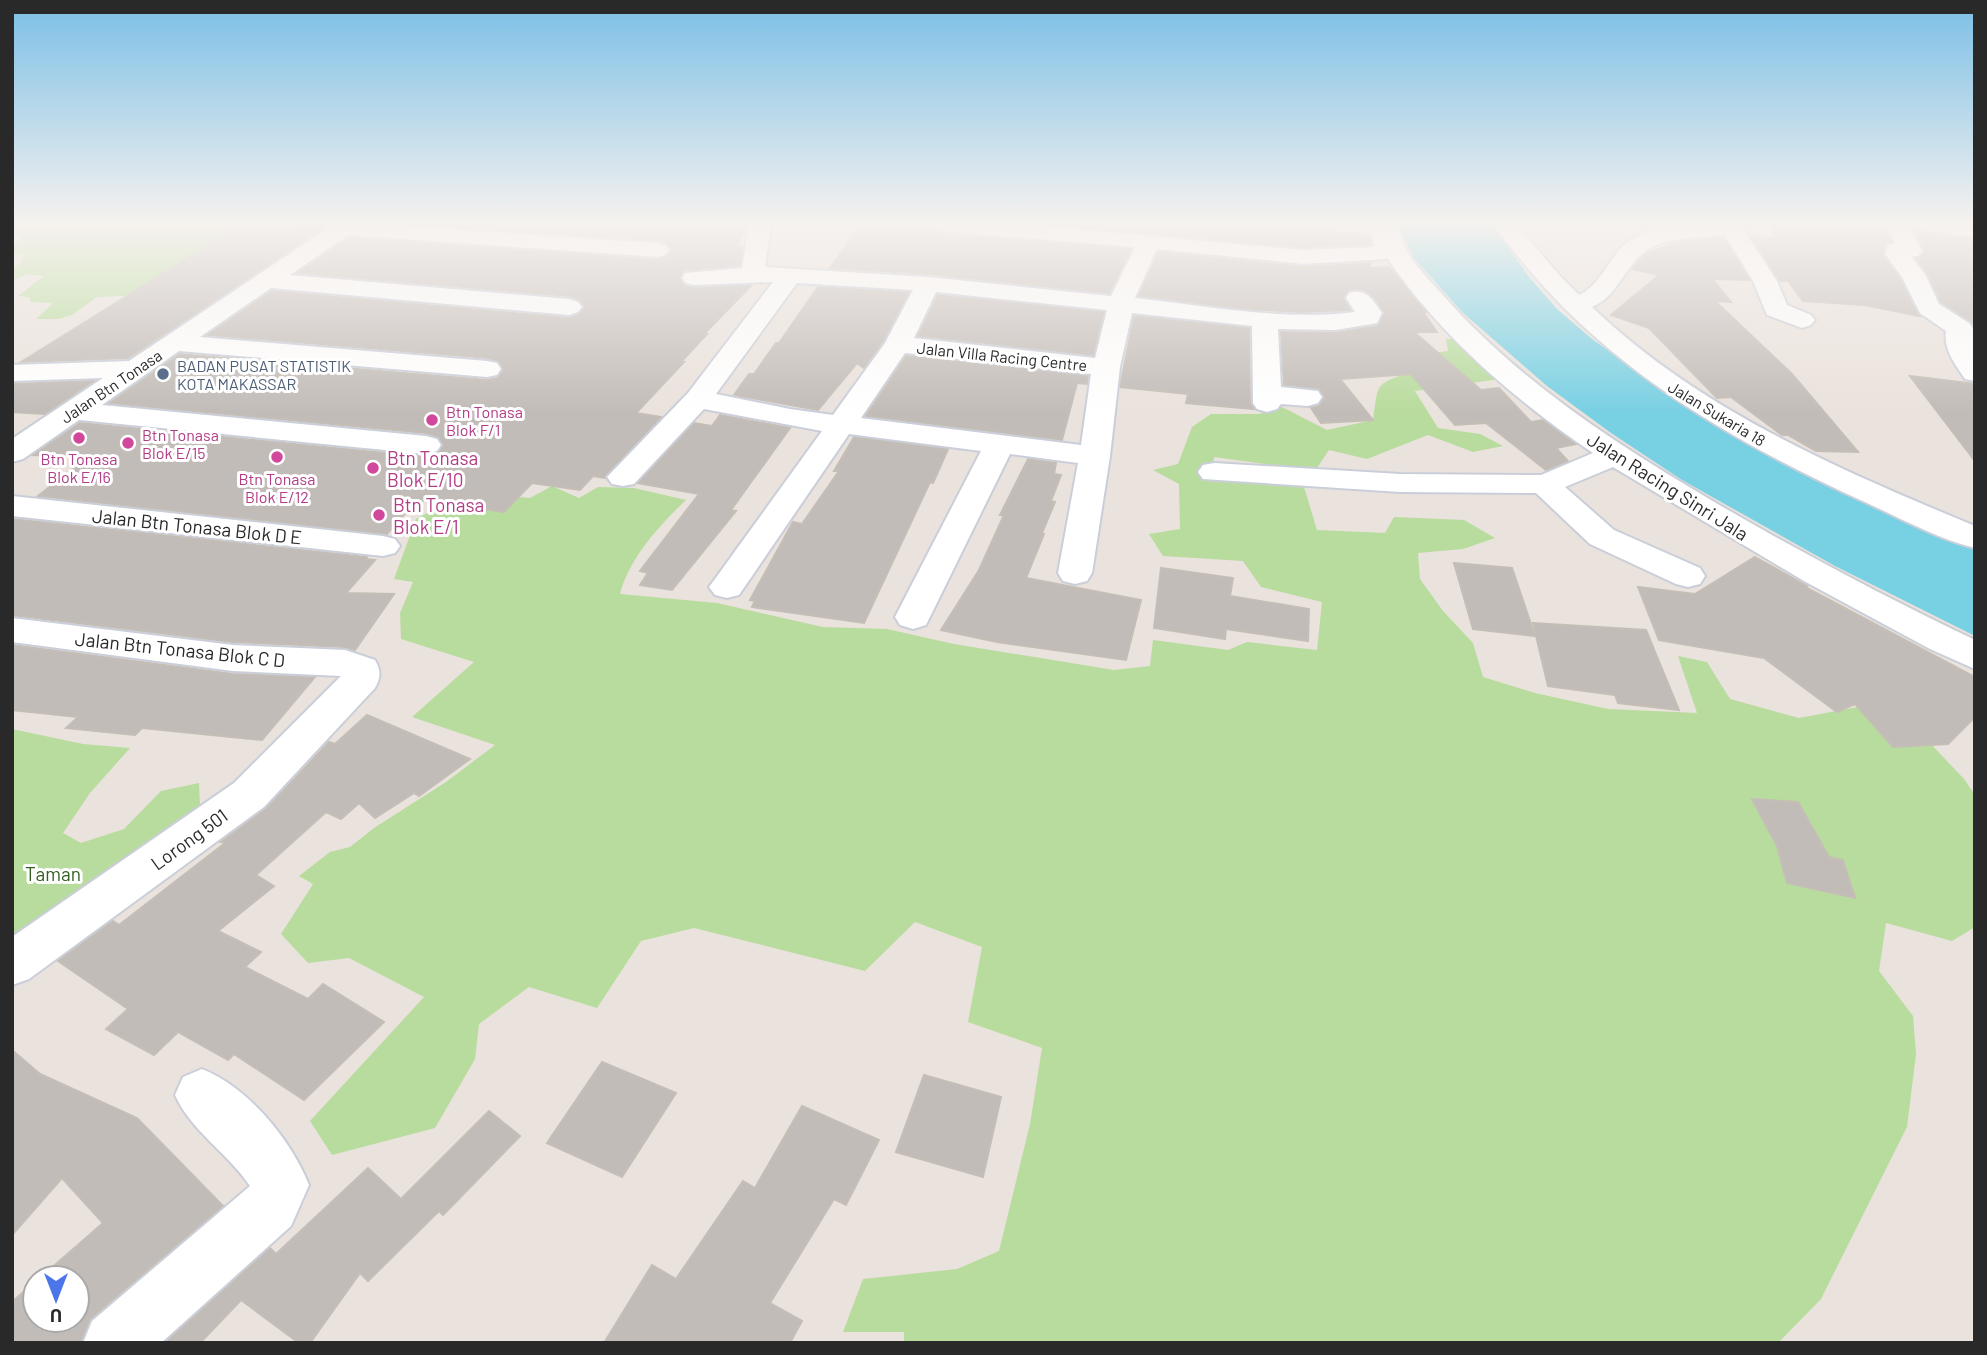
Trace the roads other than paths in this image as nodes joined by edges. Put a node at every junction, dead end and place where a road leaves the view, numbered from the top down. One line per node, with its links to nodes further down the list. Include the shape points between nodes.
1 (256, 287): 18 (street, Jalan Btn Tonasa)
2 (348, 287): 15 (street)
3 (782, 287): 26 (street)
4 (926, 287): 19 (street, Jalan Villa Racing Centre)
5 (959, 287): 13 (street)
6 (1125, 287): 13 (street, Jalan Villa Racing Centre)
7 (1424, 287): 32 (street, Jalan Racing Sinri Jala, via 1446,316 1520,384)
8 (1557, 287): 14 (street, Jalan Sukaria 18)
9 (1604, 287): 14 (street)
10 (1767, 287): 16 (street, via 1776,310)
11 (1919, 287): 24 (street, via 1929,308 1959,328 1957,339)
12 (1358, 298): 17 (street, via 1368,317 1336,323)
13 (1121, 304): 17 (street); 20 (street, Jalan Villa Racing Centre)
14 (1575, 306): 38 (street, Jalan Sukaria 18, via 1607,338 1724,420 1869,494)
15 (569, 307)
16 (1802, 320)
17 (1265, 321): 25 (street, via 1267,398)
18 (175, 343): 21 (street, Jalan Btn Tonasa); 22 (street)
19 (898, 344): 20 (street, Jalan Villa Racing Centre); 28 (street, Jalan Villa Racing Centre)
20 (1106, 367): 33 (street, Jalan Villa Racing Centre)
21 (134, 369): 23 (street); 27 (street, Jalan Btn Tonasa)
22 (488, 369)
23 (12, 373)
24 (1975, 373)
25 (1308, 397)
26 (698, 399): 28 (street); 35 (street)
27 (74, 411): 30 (street); 31 (street, Jalan Btn Tonasa)
28 (842, 424): 29 (street); 42 (street, Jalan Villa Racing Centre)
29 (1000, 443): 33 (street); 43 (street)
30 (426, 445)
31 (12, 453)
32 (1613, 455): 36 (street); 45 (street, Jalan Racing Sinri Jala, via 1772,549)
33 (1095, 456): 40 (street, Jalan Villa Racing Centre)
34 (1214, 472): 36 (street, via 1400,483)
35 (623, 477)
36 (1544, 484): 41 (street, via 1602,537)
37 (12, 506): 39 (street, Jalan Btn Tonasa Blok D E)
38 (1975, 538)
39 (383, 546)
40 (1075, 573)
41 (1688, 576)
42 (727, 587)
43 (913, 617)
44 (12, 630): 46 (street, Jalan Btn Tonasa Blok C D, via 233,658 345,663 361,669 361,679)
45 (1975, 656)
46 (348, 694): 47 (street, Lorong 501, via 249,795)
47 (12, 964)
48 (202, 1094): 49 (street, via 256,1147 281,1185 271,1206)
49 (114, 1343)

